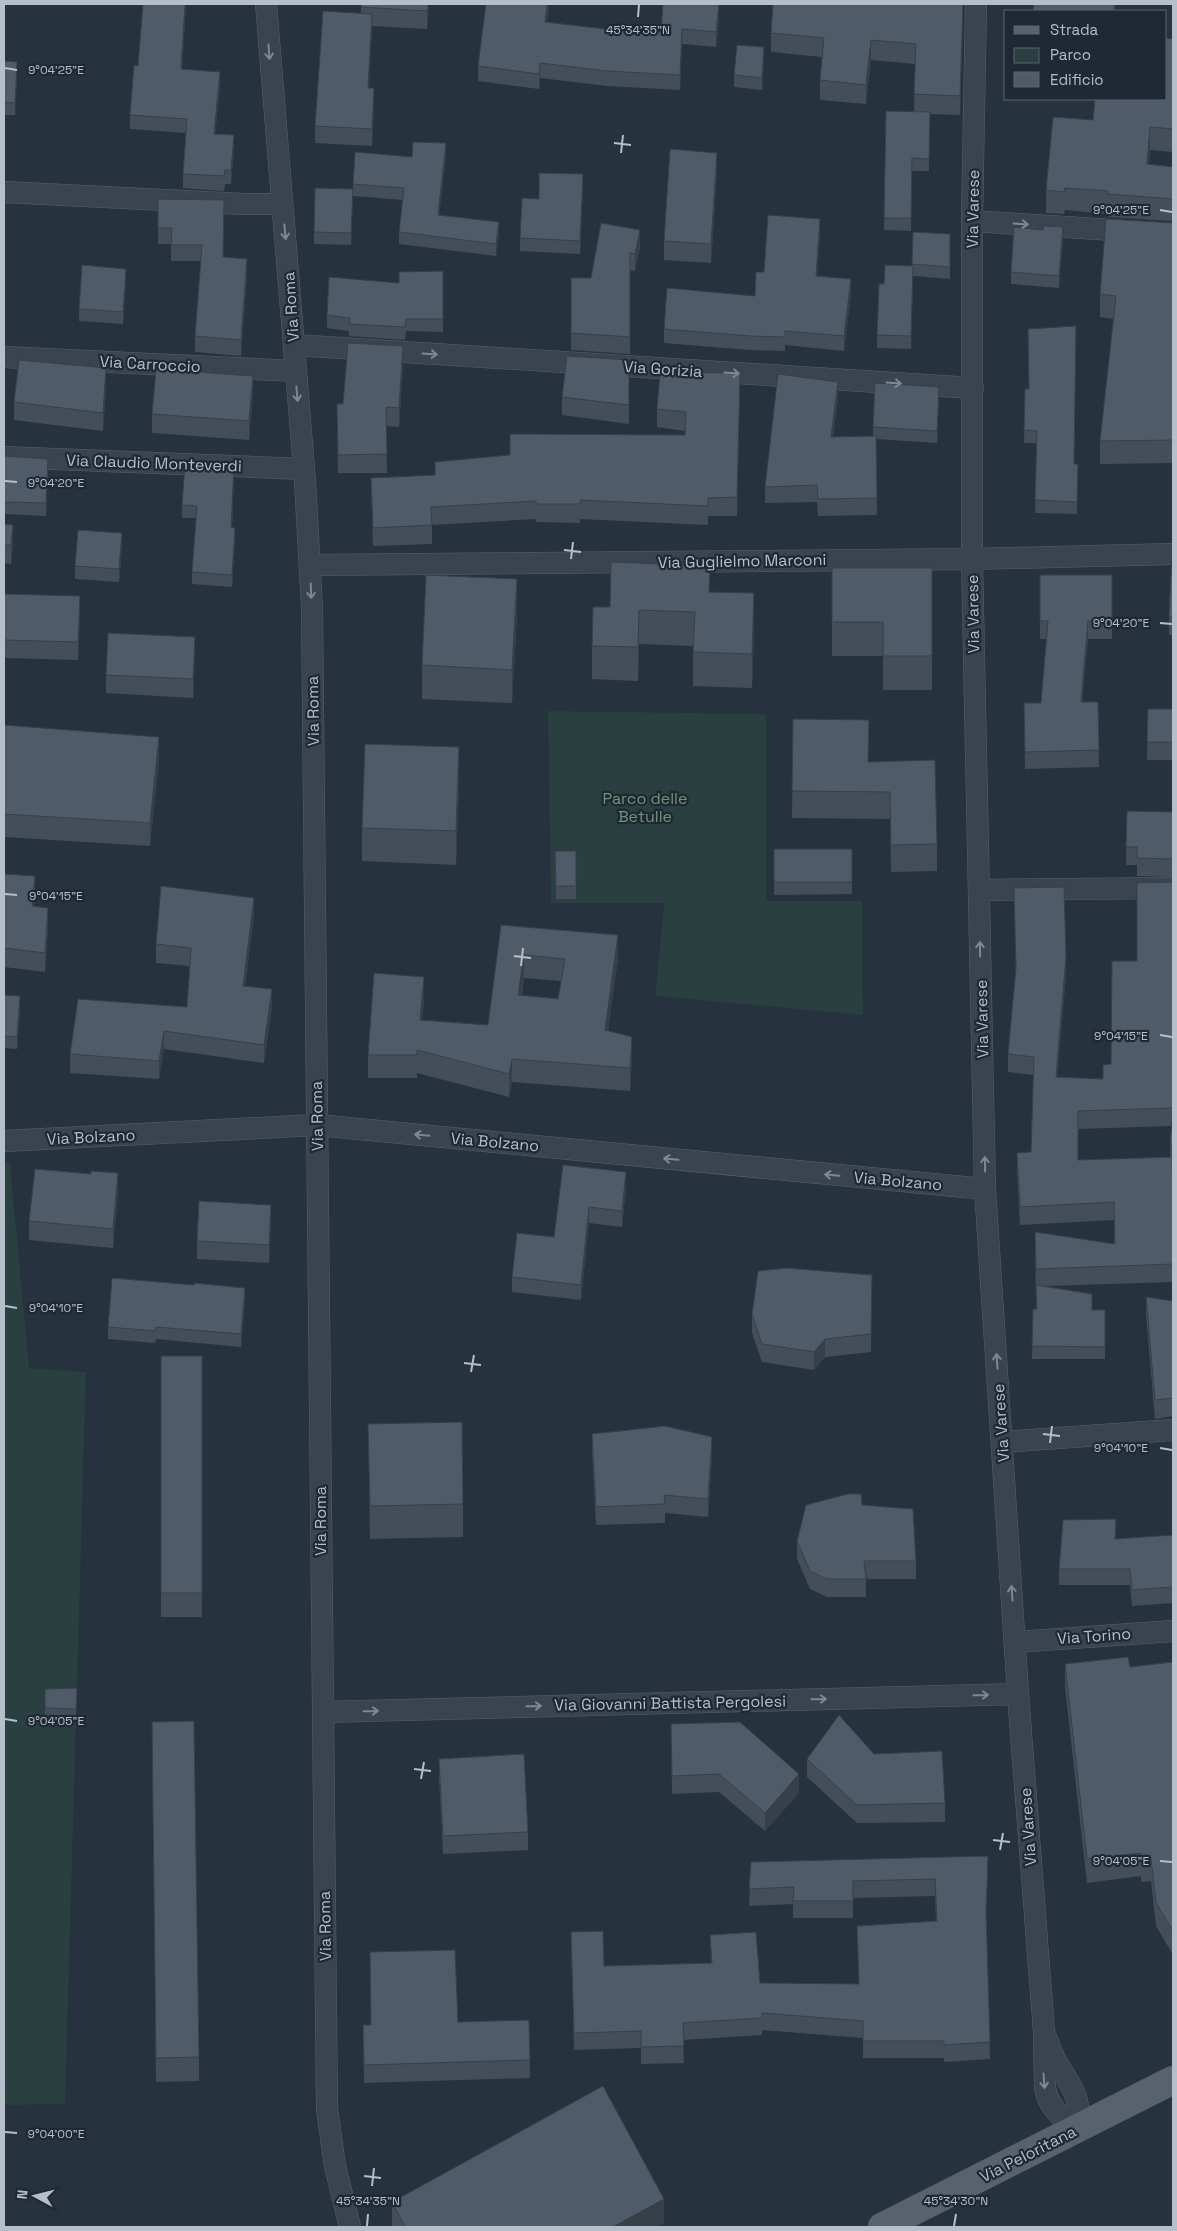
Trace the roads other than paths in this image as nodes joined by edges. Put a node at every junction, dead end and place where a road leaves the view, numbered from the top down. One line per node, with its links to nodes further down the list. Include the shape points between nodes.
1 (266, 4): 4 (street, Via Roma, one-way to 4)
2 (976, 4): 5 (street, Via Varese)
3 (4, 192): 4 (street)
4 (282, 204): 7 (street, Via Roma, one-way to 7)
5 (972, 221): 6 (street, one-way to 6); 10 (street, Via Varese)
6 (1173, 234)
7 (294, 345): 9 (street, Via Roma); 10 (street, Via Gorizia, one-way to 10)
8 (4, 357): 9 (street, Via Carroccio)
9 (296, 370): 12 (street, Via Roma, one-way to 12)
10 (974, 388): 14 (street, Via Varese)
11 (4, 457): 12 (street, Via Claudio Monteverdi)
12 (304, 469): 15 (street, Via Roma)
13 (1173, 554): 14 (street, Via Guglielmo Marconi)
14 (972, 559): 15 (street, Via Guglielmo Marconi); 17 (street, Via Varese)
15 (310, 565): 18 (street, Via Roma, one-way to 18)
16 (1173, 888): 17 (street)
17 (979, 890): 20 (street, Via Varese, one-way to 17)
18 (317, 1125): 19 (street, Via Bolzano); 20 (street, Via Bolzano, one-way to 18); 26 (street, Via Roma)
19 (4, 1141)
20 (986, 1189): 22 (street, Via Varese, one-way to 20)
21 (1173, 1430): 22 (street)
22 (1002, 1442): 24 (street, Via Varese, one-way to 22)
23 (1173, 1631): 24 (street, Via Torino)
24 (1014, 1642): 25 (street, Via Varese)
25 (1018, 1694): 26 (street, Via Giovanni Battista Pergolesi, one-way to 25); 28 (street, Via Varese, via 1044,2032 1078,2101)
26 (323, 1712): 29 (street, Via Roma, via 327,2109 335,2166)
27 (1173, 2080): 28 (main road, Via Peloritana)
28 (1077, 2129): 30 (main road, Via Peloritana)
29 (350, 2227)
30 (882, 2227)

